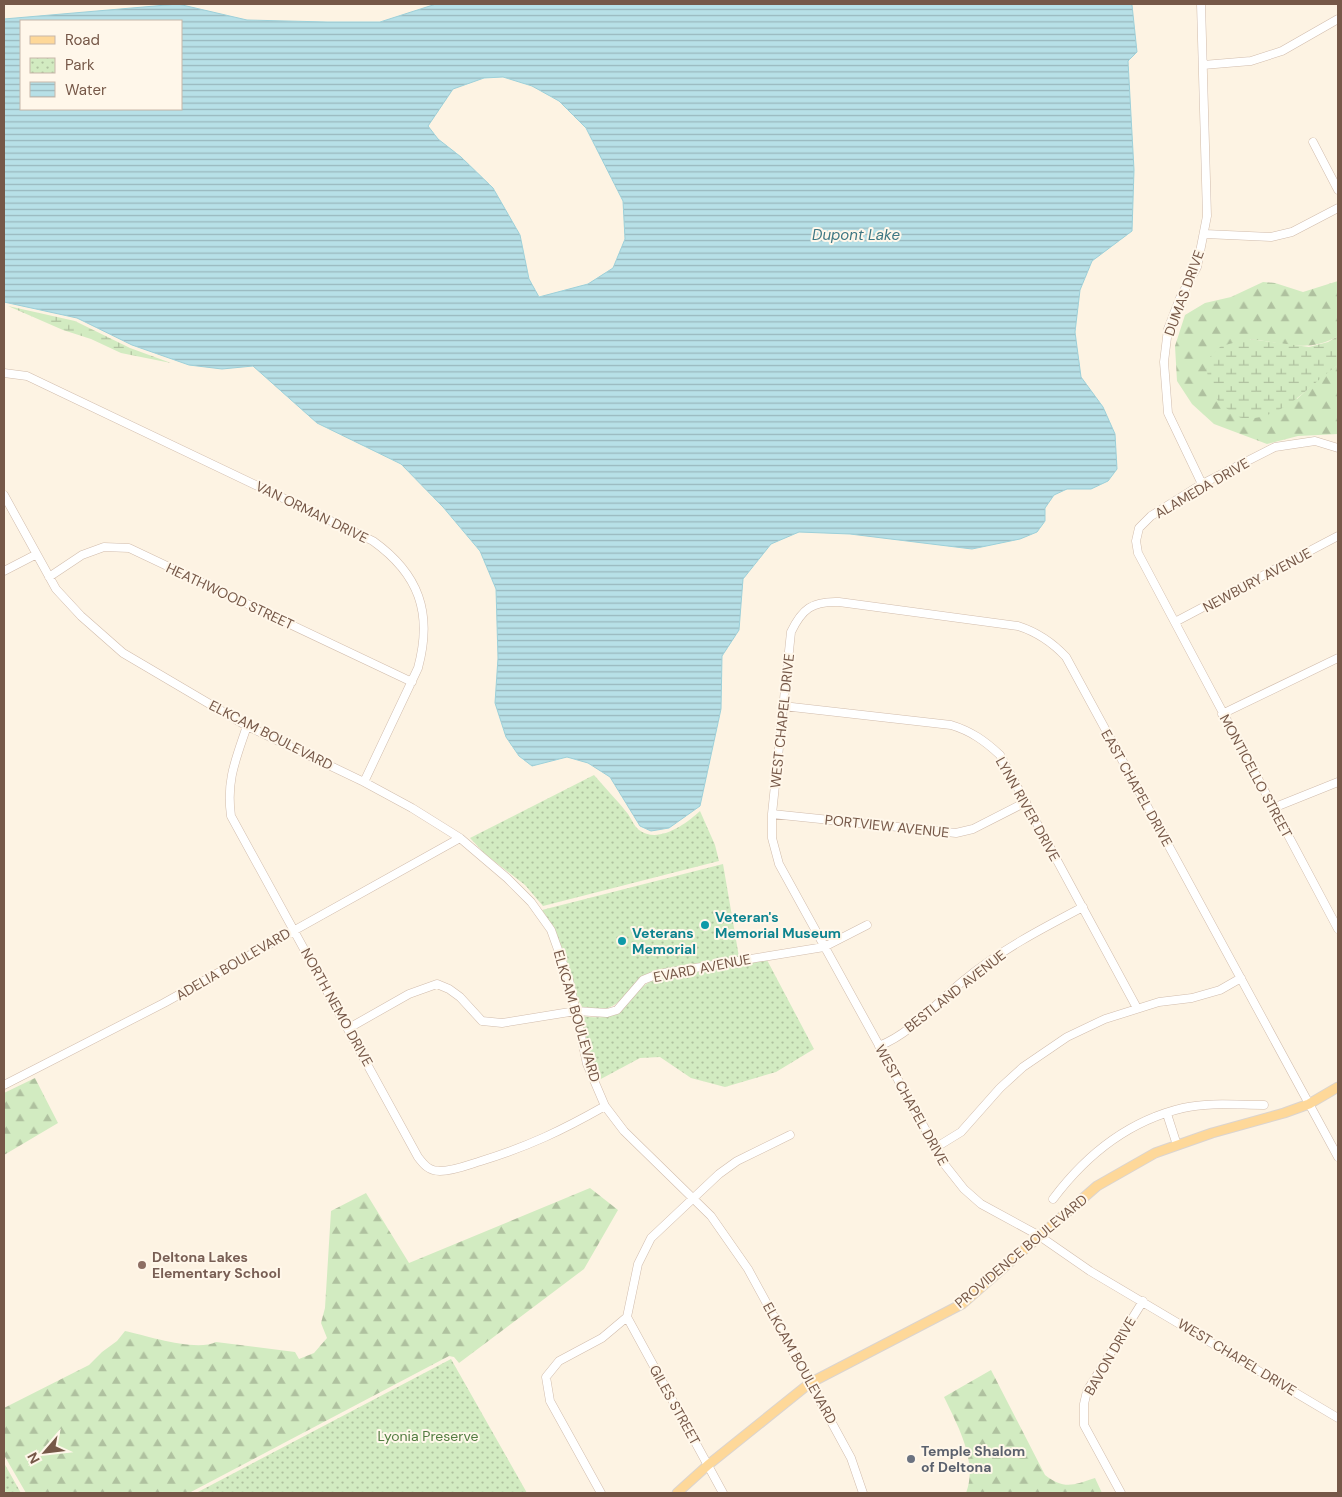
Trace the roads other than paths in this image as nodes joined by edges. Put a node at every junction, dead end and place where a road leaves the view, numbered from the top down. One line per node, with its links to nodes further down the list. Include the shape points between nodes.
1 (1201, 4): 3 (street, DUMAS DRIVE)
2 (1338, 19): 3 (street, via 1282,51 1251,61)
3 (1203, 65): 7 (street, DUMAS DRIVE)
4 (1313, 142): 5 (street)
5 (1338, 190)
6 (1338, 208): 7 (street, via 1292,232 1270,237)
7 (1205, 234): 10 (street, DUMAS DRIVE, via 1196,267 1168,329 1164,362 1168,413)
8 (4, 373): 19 (street, VAN ORMAN DRIVE, via 28,376 373,541 391,554 416,589 423,612 424,648)
9 (1338, 448): 10 (street, ALAMEDA DRIVE, via 1315,441 1275,447)
10 (1202, 484): 17 (street, ALAMEDA DRIVE, via 1151,516 1139,528 1136,541 1138,553)
11 (4, 495): 13 (street, ELKCAM BOULEVARD)
12 (1338, 536): 17 (street, NEWBURY AVENUE)
13 (35, 555): 14 (street); 15 (street, ELKCAM BOULEVARD)
14 (4, 571)
15 (49, 577): 19 (street, HEATHWOOD STREET, via 82,555 104,546 129,548); 22 (street, ELKCAM BOULEVARD, via 81,616 124,654)
16 (807, 609): 20 (street, WEST CHAPEL DRIVE, via 799,616 791,632); 34 (street, EAST CHAPEL DRIVE, via 825,602 839,602 1018,626 1054,644 1066,658)
17 (1175, 622): 21 (street, MONTICELLO STREET)
18 (1338, 658): 21 (street)
19 (412, 682): 23 (street, VAN ORMAN DRIVE)
20 (784, 706): 25 (street, LYNN RIVER DRIVE, via 951,725 966,730 1000,755); 27 (street, WEST CHAPEL DRIVE)
21 (1222, 714): 26 (street, MONTICELLO STREET)
22 (248, 726): 23 (street, ELKCAM BOULEVARD); 32 (street, NORTH NEMO DRIVE, via 232,770 228,793 231,816)
23 (364, 782): 28 (street, ELKCAM BOULEVARD)
24 (1338, 782): 26 (street)
25 (1026, 802): 27 (street, PORTVIEW AVENUE, via 972,829 956,833); 29 (street, LYNN RIVER DRIVE)
26 (1273, 808): 31 (street, MONTICELLO STREET)
27 (772, 814): 33 (street, WEST CHAPEL DRIVE, via 772,838 779,864)
28 (460, 838): 32 (street, ADELIA BOULEVARD); 36 (street, ELKCAM BOULEVARD, via 531,902 551,930)
29 (1083, 908): 35 (street, LYNN RIVER DRIVE); 38 (street, BESTLAND AVENUE, via 1006,950 964,980 910,1028)
30 (867, 925): 33 (street, EVARD AVENUE)
31 (1338, 929)
32 (294, 930): 37 (street, NORTH NEMO DRIVE); 39 (street, ADELIA BOULEVARD, via 164,1003)
33 (824, 947): 36 (street, EVARD AVENUE, via 658,974 643,980 617,1010 594,1014); 38 (street, WEST CHAPEL DRIVE)
34 (1241, 978): 35 (street, via 1220,990); 41 (street, EAST CHAPEL DRIVE)
35 (1137, 1008): 47 (street, via 1067,1037 1024,1067 1000,1088 961,1132)
36 (576, 1011): 37 (street, EVARD AVENUE, via 502,1023 482,1020 460,997 437,984 409,994); 43 (street, ELKCAM BOULEVARD, via 587,1064)
37 (349, 1028): 43 (street, NORTH NEMO DRIVE, via 418,1157 425,1166 434,1170 452,1170 520,1149 555,1135)
38 (879, 1046): 47 (street, WEST CHAPEL DRIVE)
39 (4, 1085)
40 (1338, 1087): 41 (main road, PROVIDENCE BOULEVARD)
41 (1309, 1104): 46 (main road, PROVIDENCE BOULEVARD); 48 (street, EAST CHAPEL DRIVE)
42 (1264, 1105): 44 (street, PROVIDENCE BOULEVARD, via 1204,1106)
43 (605, 1106): 50 (street, ELKCAM BOULEVARD, via 624,1131)
44 (1167, 1114): 46 (street); 49 (street, PROVIDENCE BOULEVARD, via 1131,1127 1111,1140 1071,1174)
45 (790, 1136): 50 (street, via 737,1161)
46 (1177, 1145): 51 (main road, PROVIDENCE BOULEVARD, via 1155,1153 1097,1186)
47 (935, 1148): 51 (street, WEST CHAPEL DRIVE, via 974,1199)
48 (1338, 1157)
49 (1053, 1199)
50 (693, 1200): 53 (street, via 651,1238 638,1264); 54 (street, ELKCAM BOULEVARD, via 711,1216 748,1269)
51 (1038, 1236): 52 (street, WEST CHAPEL DRIVE); 54 (main road, PROVIDENCE BOULEVARD, via 962,1304)
52 (1142, 1301): 55 (street, WEST CHAPEL DRIVE); 61 (street, BAVON DRIVE, via 1087,1391 1084,1404 1084,1425)
53 (626, 1317): 56 (street, GILES STREET); 57 (street, via 602,1338 559,1361 546,1377 550,1402)
54 (810, 1383): 56 (main road, PROVIDENCE BOULEVARD); 60 (street, ELKCAM BOULEVARD, via 851,1458)
55 (1338, 1418)
56 (708, 1465): 58 (main road, PROVIDENCE BOULEVARD); 59 (street, GILES STREET)
57 (601, 1493)
58 (677, 1493)
59 (723, 1493)
60 (862, 1493)
61 (1121, 1493)

